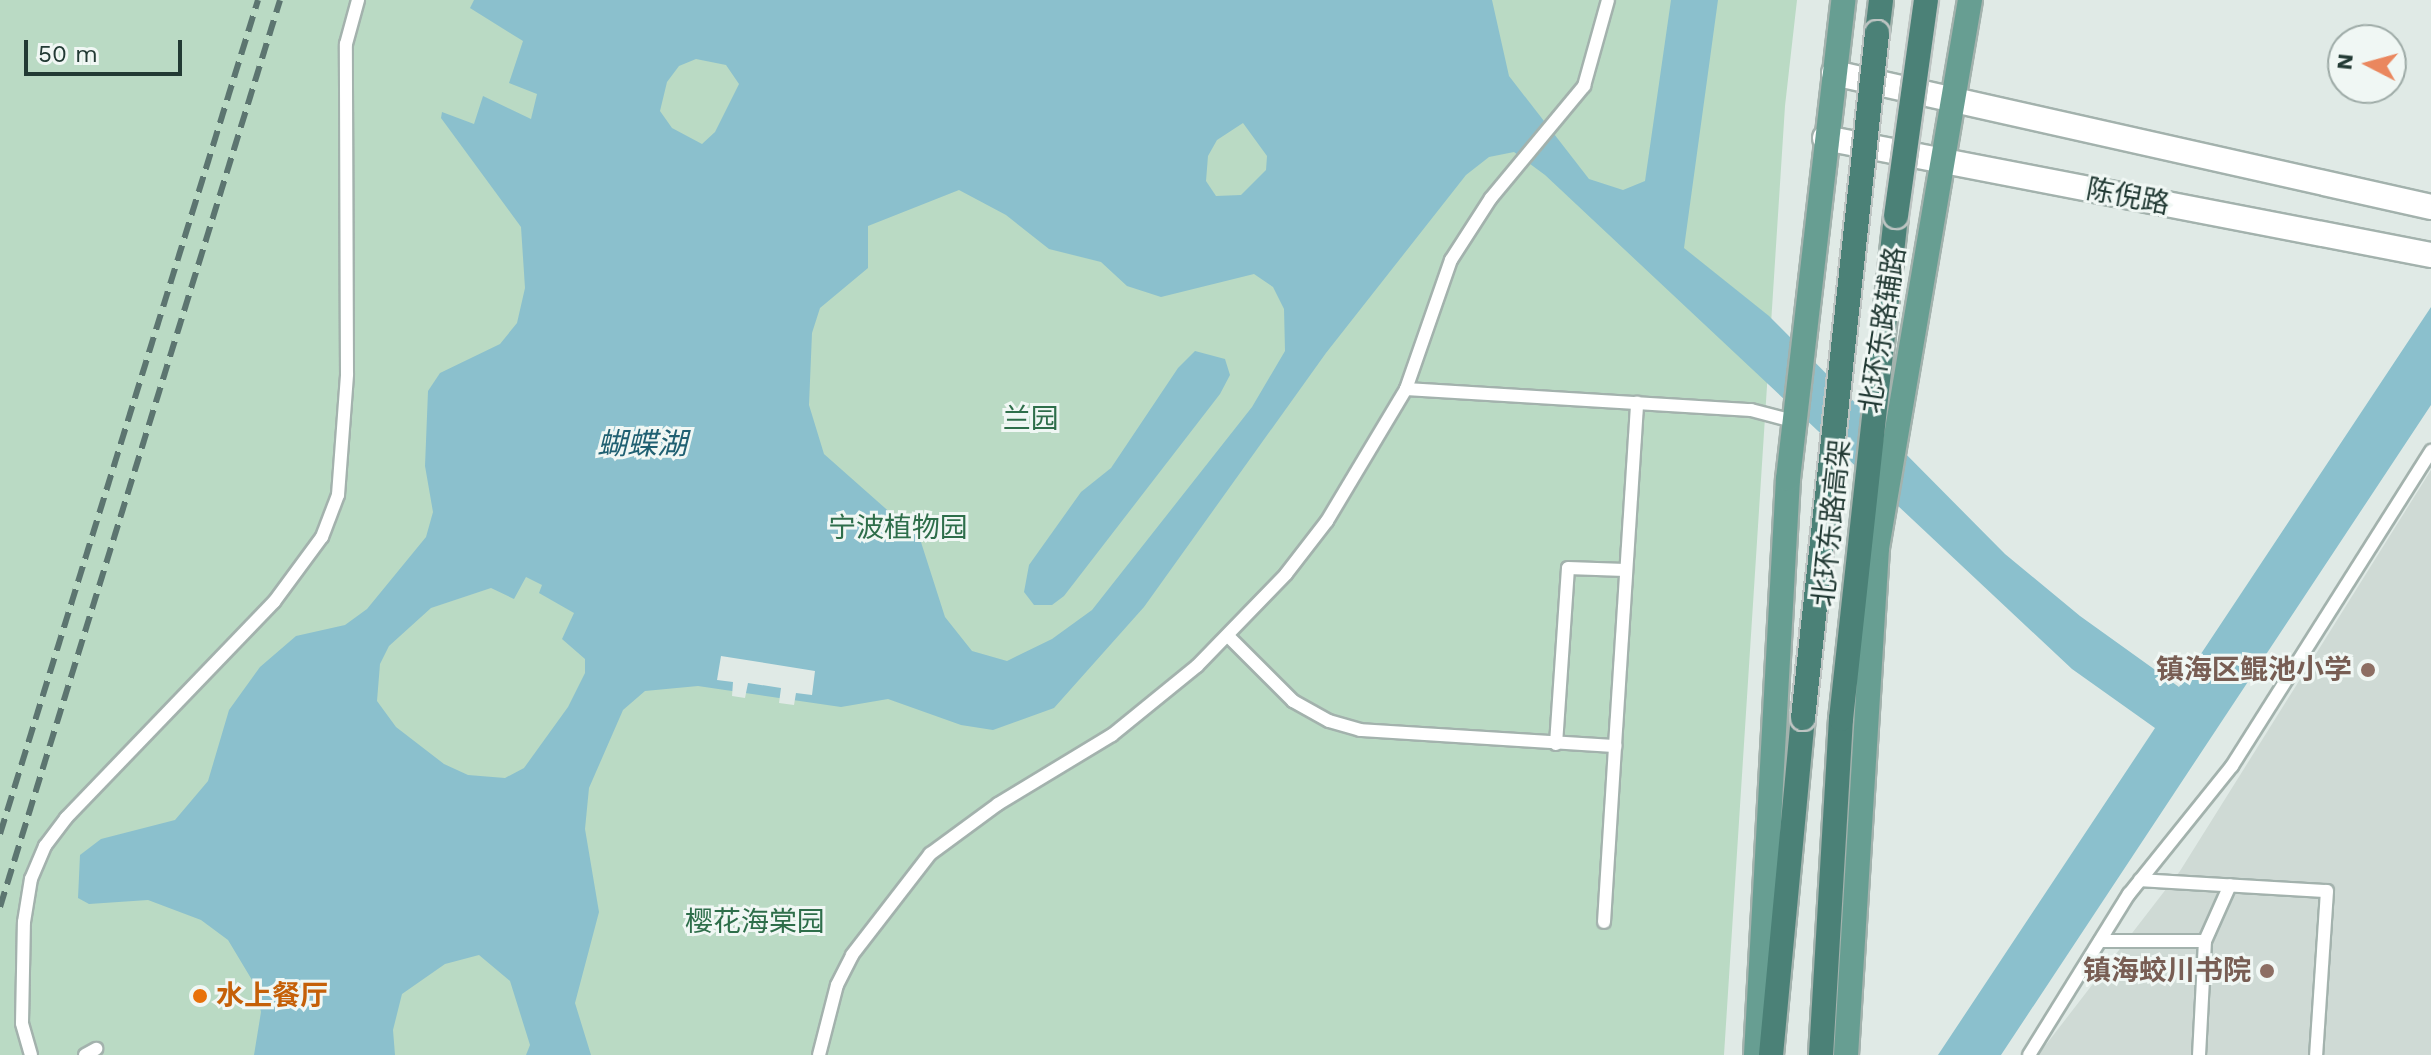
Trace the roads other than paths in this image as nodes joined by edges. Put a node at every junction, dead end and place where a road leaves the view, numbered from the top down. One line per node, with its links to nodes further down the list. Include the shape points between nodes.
1 (358, 0): 28 (lane, via 346,44 347,374 338,495 322,537 274,602 45,846 31,879 24,922 22,1023)
2 (1608, 0): 13 (lane, via 1584,86 1491,198 1451,260)
3 (1843, 0): 7 (main road)
4 (1881, 0): 19 (highway, 北环东路高架, bridge)
5 (1926, 0): 20 (highway, 北环东路高架, bridge, via 1896,216)
6 (1970, 0): 8 (main road, 北环东路辅路)
7 (1834, 73): 8 (street, 陈倪路); 9 (main road)
8 (1954, 99): 10 (main road, 北环东路辅路); 11 (street, 陈倪路)
9 (1825, 138): 10 (street, 陈倪路); 15 (main road)
10 (1941, 161): 12 (street, 陈倪路); 35 (main road, 北环东路辅路, via 1877,548)
11 (2431, 207)
12 (2423, 254)
13 (1406, 389): 14 (lane); 18 (lane, via 1327,521)
14 (1637, 403): 15 (lane, via 1751,410); 17 (lane)
15 (1793, 421): 30 (main road)
16 (2431, 451): 23 (lane, via 2232,766)
17 (1625, 570): 21 (lane, via 1568,568); 22 (lane)
18 (1229, 637): 21 (lane, via 1293,701 1329,721 1360,730); 29 (lane, via 1112,735 998,804 930,854 852,955 837,985)
19 (1803, 718): 31 (highway); 32 (highway, 北环东路高架)
20 (1841, 719): 33 (highway, 北环东路高架); 34 (highway)
21 (1556, 744): 22 (lane)
22 (1615, 746): 25 (lane)
23 (2140, 880): 24 (lane); 26 (lane)
24 (2230, 885): 27 (lane); 38 (lane, via 2327,891)
25 (1604, 922)
26 (2100, 941): 27 (lane); 36 (lane)
27 (2205, 941): 37 (lane)
28 (31, 1055)
29 (819, 1055)
30 (1756, 1055)
31 (1771, 1055)
32 (1786, 1055)
33 (1821, 1055)
34 (1833, 1055)
35 (1846, 1055)
36 (2029, 1055)
37 (2199, 1055)
38 (2316, 1055)

